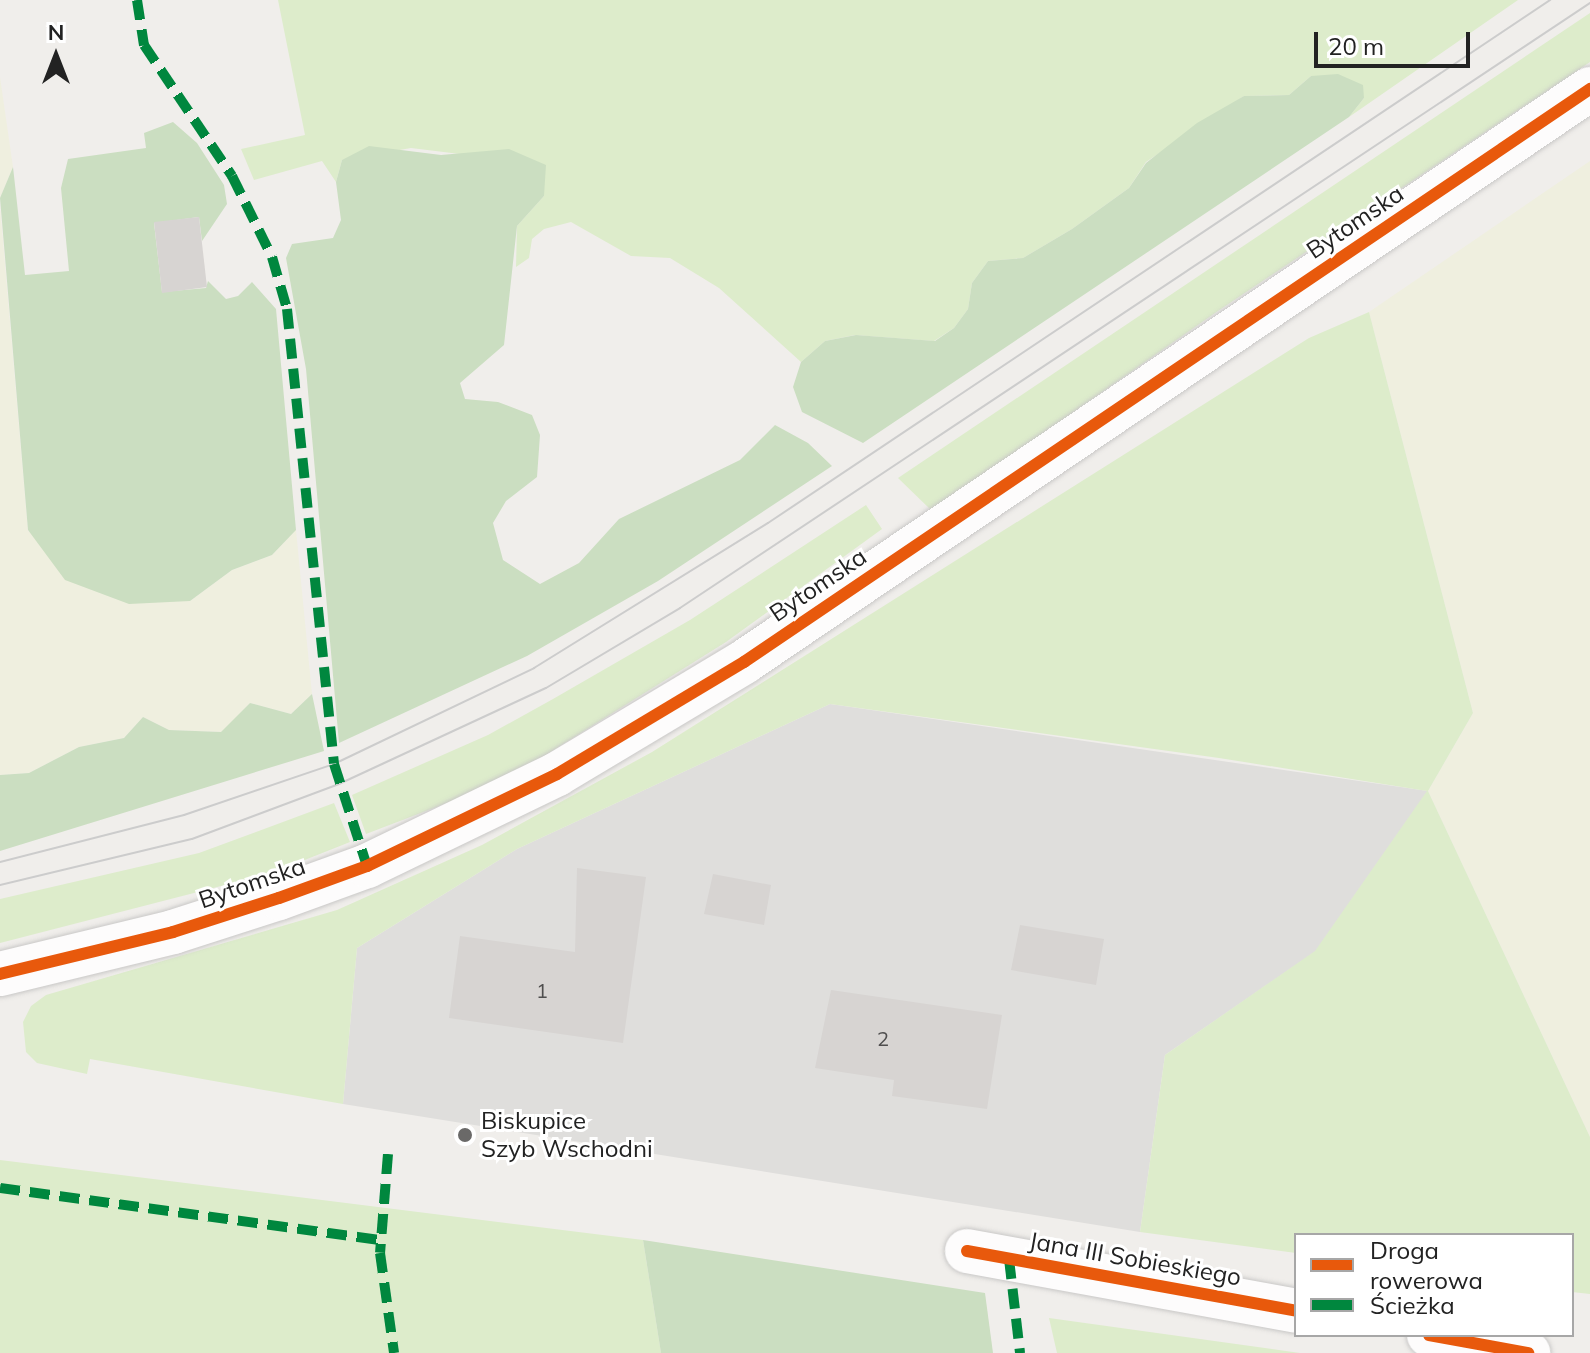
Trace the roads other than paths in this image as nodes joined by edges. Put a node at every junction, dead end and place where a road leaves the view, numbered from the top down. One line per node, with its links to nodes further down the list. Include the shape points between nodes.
1 (1590, 89): 2 (street, Bytomska, via 744,662 557,774 367,866 279,898 173,932)
2 (0, 974)
3 (967, 1251): 4 (street, Jana III Sobieskiego)
4 (1294, 1311)
5 (1440, 1337): 6 (street)
6 (1528, 1353)

